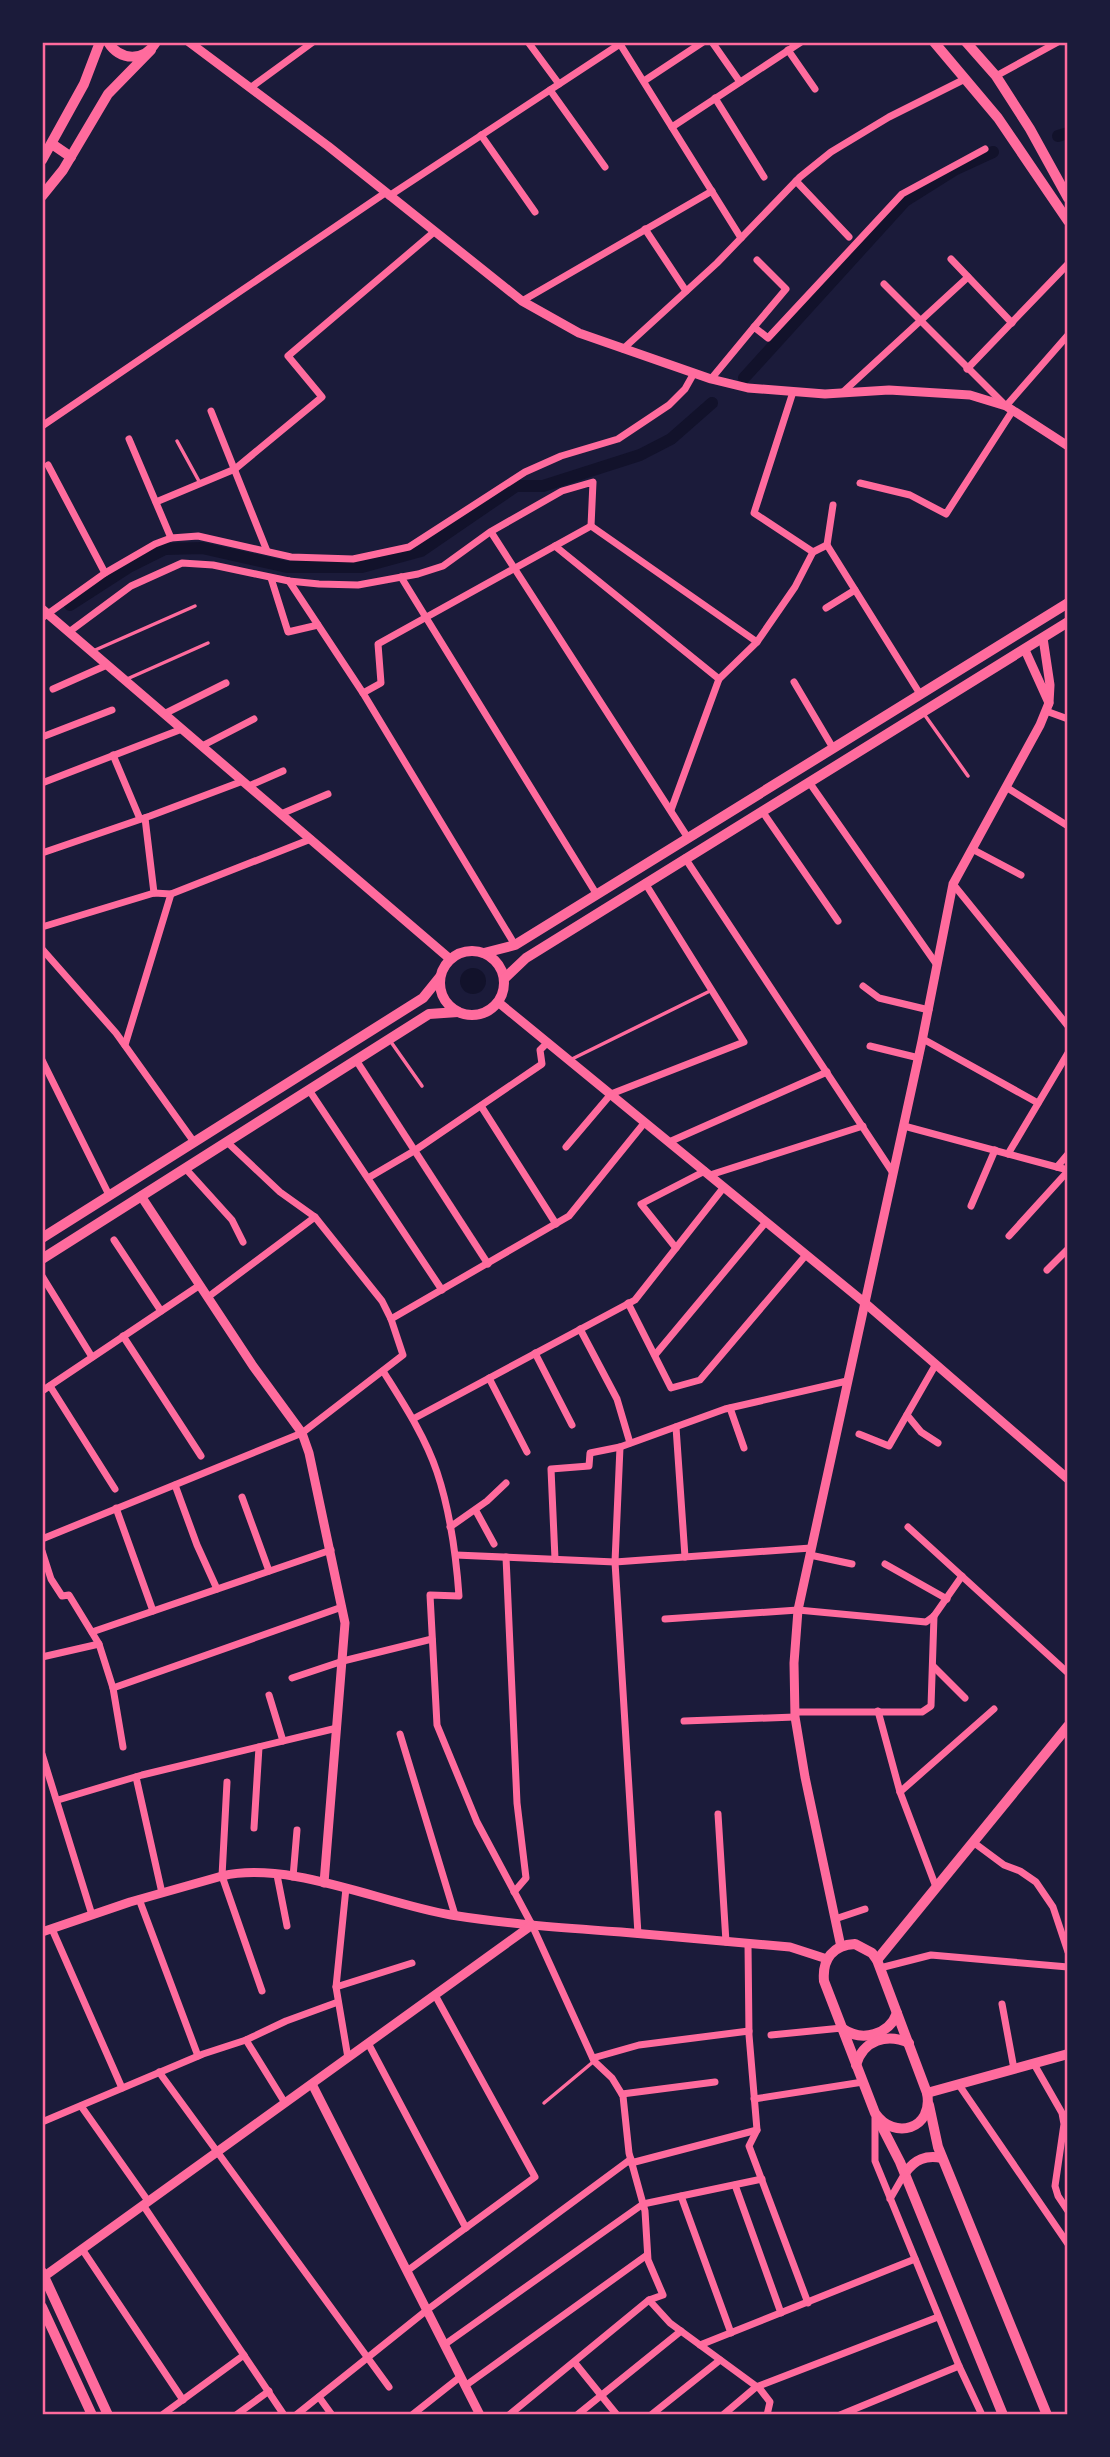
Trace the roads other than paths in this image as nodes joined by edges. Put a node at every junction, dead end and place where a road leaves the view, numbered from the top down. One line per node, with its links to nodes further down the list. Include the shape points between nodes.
1 (100, 42): 26 (main road)
2 (108, 42): 13 (main road, via 125,56 139,56)
3 (189, 42): 20 (street)
4 (313, 42): 20 (street)
5 (528, 42): 19 (street)
6 (703, 42): 17 (street)
7 (712, 42): 18 (street)
8 (801, 42): 14 (street)
9 (934, 42): 16 (main road)
10 (966, 42): 15 (main road)
11 (1058, 42): 15 (street)
12 (622, 43): 17 (street); 19 (street)
13 (154, 46): 28 (main road, via 108,94)
14 (788, 50): 18 (street); 21 (street)
15 (996, 76): 36 (main road)
16 (965, 79): 32 (street, via 862,132); 38 (main road, via 998,118)
17 (643, 81): 24 (street)
18 (740, 82): 23 (street)
19 (559, 84): 22 (street)
20 (250, 88): 34 (street)
21 (815, 89)
22 (550, 90): 25 (street); 30 (street)
23 (715, 99): 24 (street); 31 (street)
24 (672, 127): 33 (street)
25 (481, 135): 34 (street); 37 (street)
26 (52, 145): 28 (main road); 29 (main road)
27 (985, 149): 52 (street, via 902,194 768,338)
28 (71, 157): 35 (main road)
29 (42, 160)
30 (605, 167)
31 (764, 177)
32 (796, 181): 41 (street); 42 (street)
33 (712, 191): 39 (street); 42 (street)
34 (387, 194): 40 (street); 62 (street)
35 (42, 196)
36 (1068, 198)
37 (535, 212)
38 (1068, 221)
39 (645, 229): 48 (street); 49 (street)
40 (434, 232): 49 (street); 67 (street, via 288,356 322,397)
41 (849, 237)
42 (741, 238): 48 (street)
43 (951, 259): 46 (street)
44 (757, 260): 52 (street, via 786,289)
45 (1068, 264): 51 (street)
46 (968, 277): 50 (street); 51 (street)
47 (884, 284): 50 (street)
48 (686, 291): 54 (street)
49 (522, 301): 54 (street, via 579,333)
50 (919, 322): 55 (street); 59 (street)
51 (1012, 323): 55 (street)
52 (754, 327): 57 (street)
53 (1068, 335): 60 (street)
54 (623, 349): 56 (street)
55 (967, 369): 60 (street)
56 (694, 373): 57 (street); 77 (street, via 669,405 618,439 525,472 409,547 353,559 291,557)
57 (710, 379): 58 (street)
58 (793, 392): 59 (street); 78 (street, via 754,513)
59 (843, 393): 60 (street, via 889,390 970,395)
60 (1009, 408): 65 (street); 69 (street, via 946,514 910,495)
61 (211, 411): 67 (street)
62 (42, 426)
63 (129, 439): 70 (street)
64 (177, 441): 68 (lane)
65 (1067, 445)
66 (48, 465): 80 (street)
67 (234, 469): 68 (street); 77 (street)
68 (200, 483): 70 (street)
69 (860, 483)
70 (156, 502): 74 (street)
71 (832, 505): 75 (street)
72 (592, 526): 73 (street, via 593,482 562,491); 76 (street); 94 (street)
73 (491, 531): 79 (street); 82 (street, via 443,566)
74 (172, 538): 77 (street, via 198,536); 80 (street)
75 (827, 545): 78 (street); 84 (street)
76 (555, 546): 79 (street); 99 (street)
77 (267, 551)
78 (813, 552): 94 (street)
79 (515, 568): 89 (street); 124 (street)
80 (105, 573): 88 (street)
81 (271, 578): 83 (street); 91 (street, via 288,632); 92 (street, via 183,563 131,586)
82 (401, 578): 83 (street, via 358,585); 89 (street)
83 (289, 581): 91 (street)
84 (855, 590): 87 (street); 105 (street)
85 (1068, 603): 105 (main road)
86 (195, 606): 97 (lane)
87 (826, 608)
88 (43, 613): 92 (street)
89 (426, 618): 104 (street, via 378,644 381,683); 139 (street)
90 (1068, 622): 93 (main road)
91 (318, 625): 104 (street)
92 (69, 632): 97 (street)
93 (1043, 638): 96 (main road); 106 (street, via 1050,685)
94 (757, 642): 99 (street)
95 (208, 643): 100 (lane)
96 (1025, 650): 106 (street); 108 (main road)
97 (91, 652): 98 (street)
98 (107, 665): 100 (street); 103 (street)
99 (719, 679): 124 (street)
100 (125, 680): 109 (street)
101 (794, 682): 115 (street)
102 (226, 683): 109 (street)
103 (53, 689)
104 (363, 693): 142 (street)
105 (920, 694): 115 (main road)
106 (1047, 707): 111 (street); 122 (street)
107 (112, 710): 113 (street)
108 (923, 712): 118 (lane); 120 (main road)
109 (164, 714): 112 (street)
110 (254, 719): 114 (street)
111 (1068, 719)
112 (182, 729): 114 (street); 116 (street)
113 (42, 737)
114 (202, 746): 121 (street)
115 (833, 748): 129 (main road)
116 (113, 755): 119 (street); 127 (street)
117 (283, 771): 121 (street)
118 (968, 776)
119 (42, 782)
120 (809, 782): 125 (main road); 146 (street)
121 (246, 783): 126 (street); 127 (street)
122 (1006, 787): 128 (street); 131 (street)
123 (328, 794): 126 (street)
124 (671, 810): 129 (street)
125 (762, 811): 133 (main road); 140 (street)
126 (281, 814): 130 (street)
127 (142, 818): 132 (street); 137 (street)
128 (1068, 826)
129 (688, 838): 139 (main road)
130 (311, 839): 138 (street); 145 (street)
131 (972, 849): 134 (street); 136 (street)
132 (42, 853)
133 (685, 859): 135 (main road); 165 (street)
134 (1021, 875)
135 (645, 883): 148 (main road, via 526,958); 150 (street)
136 (953, 884): 146 (street); 154 (street)
137 (153, 893): 138 (street); 141 (street)
138 (171, 894): 158 (street)
139 (597, 895): 142 (main road)
140 (838, 921)
141 (42, 927)
142 (515, 945): 144 (main road)
143 (42, 949): 158 (street)
144 (484, 953): 145 (main road, via 466,951); 148 (main road, via 498,963)
145 (450, 959): 147 (main road)
146 (937, 965): 152 (street)
147 (440, 977): 153 (main road, via 443,997); 170 (main road, via 423,998)
148 (504, 979): 151 (main road)
149 (863, 986): 152 (street, via 879,998)
150 (712, 990): 164 (lane); 168 (street, via 744,1042)
151 (499, 1002): 153 (main road, via 484,1013); 157 (street)
152 (929, 1010): 156 (street)
153 (458, 1012): 155 (main road, via 429,1014)
154 (1068, 1026)
155 (389, 1039): 163 (main road); 166 (lane)
156 (923, 1039): 161 (street); 169 (street)
157 (547, 1043): 164 (street); 171 (street, via 540,1050 542,1064)
158 (125, 1045): 176 (street)
159 (870, 1046): 161 (street)
160 (1068, 1053): 169 (street)
161 (919, 1058): 175 (street)
162 (42, 1060): 191 (street)
163 (356, 1060): 167 (main road); 180 (street)
164 (570, 1060): 168 (street)
165 (827, 1072): 174 (street); 178 (street)
166 (422, 1086)
167 (309, 1090): 172 (main road); 189 (street)
168 (611, 1094): 173 (street); 179 (street)
169 (1038, 1103): 182 (street)
170 (251, 1106): 172 (main road); 176 (main road)
171 (481, 1106): 180 (street); 196 (street)
172 (260, 1121): 177 (main road)
173 (645, 1122): 178 (street); 196 (street, via 569,1216)
174 (863, 1126): 187 (street); 188 (street)
175 (904, 1126): 181 (street); 188 (street)
176 (194, 1142): 191 (main road)
177 (227, 1142): 185 (main road); 194 (street, via 280,1192)
178 (670, 1142): 187 (street)
179 (566, 1147)
180 (414, 1150): 189 (street); 205 (street)
181 (995, 1150): 182 (street); 193 (street)
182 (1008, 1154): 184 (street)
183 (1068, 1154): 184 (street)
184 (1057, 1167): 186 (street)
185 (185, 1168): 192 (main road); 200 (street, via 232,1220)
186 (1068, 1171): 197 (street)
187 (707, 1173): 190 (street); 201 (street, via 641,1204)
188 (893, 1173): 212 (street)
189 (368, 1178): 209 (street)
190 (724, 1188): 195 (street); 201 (street)
191 (109, 1195): 198 (main road)
192 (141, 1196): 204 (main road); 208 (street)
193 (971, 1206)
194 (315, 1217): 210 (street); 214 (street, via 382,1301)
195 (766, 1222): 203 (street); 218 (street)
196 (556, 1224): 205 (street)
197 (1009, 1236)
198 (42, 1238)
199 (114, 1240): 213 (street)
200 (243, 1242)
201 (676, 1248): 211 (street)
202 (1068, 1249): 206 (street)
203 (806, 1255): 212 (street); 218 (street, via 700,1380 671,1388)
204 (42, 1259)
205 (488, 1264): 209 (street)
206 (1047, 1270)
207 (42, 1276): 219 (street)
208 (200, 1285): 210 (street); 213 (street)
209 (442, 1290): 214 (street)
210 (208, 1297): 231 (street)
211 (628, 1303): 215 (street); 218 (street)
212 (865, 1303): 220 (street); 223 (street)
213 (161, 1311): 216 (street)
214 (391, 1319): 221 (street, via 403,1355)
215 (580, 1329): 217 (street); 233 (street, via 617,1399)
216 (123, 1336): 219 (street); 238 (street)
217 (535, 1353): 222 (street); 229 (street)
218 (655, 1355)
219 (92, 1357): 224 (street)
220 (936, 1364): 227 (street); 239 (street)
221 (383, 1371): 228 (street); 231 (street)
222 (489, 1378): 228 (street); 237 (street)
223 (847, 1381): 226 (street); 252 (street)
224 (50, 1386): 225 (street); 242 (street)
225 (42, 1391)
226 (730, 1408): 230 (street); 236 (street)
227 (907, 1415): 232 (street, via 889,1446); 234 (street)
228 (413, 1419): 246 (street, via 437,1472)
229 (572, 1425)
230 (677, 1427): 233 (street); 255 (street)
231 (302, 1433): 241 (street); 250 (street)
232 (859, 1434)
233 (630, 1443): 235 (street)
234 (938, 1443)
235 (620, 1447): 256 (street, via 590,1453 589,1466 551,1469); 257 (street)
236 (744, 1448)
237 (527, 1452)
238 (201, 1456)
239 (1068, 1479)
240 (506, 1483): 245 (street)
241 (175, 1485): 244 (street); 262 (street)
242 (115, 1489)
243 (242, 1497): 260 (street)
244 (116, 1508): 248 (street); 266 (street)
245 (476, 1511): 246 (street); 249 (street)
246 (450, 1527): 253 (street)
247 (908, 1527): 261 (street)
248 (42, 1539)
249 (494, 1544)
250 (331, 1550): 260 (street); 264 (street)
251 (42, 1551): 269 (street, via 62,1596 69,1595)
252 (810, 1552): 255 (street); 258 (street); 265 (street)
253 (457, 1555): 254 (street); 270 (street, via 459,1596 430,1595)
254 (506, 1557): 256 (street); 305 (street, via 517,1802 526,1878)
255 (685, 1557): 257 (street)
256 (555, 1559): 257 (street)
257 (615, 1562): 315 (street)
258 (852, 1564)
259 (885, 1564): 263 (street)
260 (269, 1571): 262 (street)
261 (962, 1576): 263 (street); 275 (street)
262 (217, 1589): 266 (street)
263 (947, 1599): 267 (street)
264 (342, 1607): 273 (street); 277 (street)
265 (798, 1610): 267 (street, via 926,1622); 268 (street); 282 (street)
266 (153, 1611): 269 (street)
267 (934, 1616): 274 (street)
268 (665, 1619)
269 (92, 1632): 271 (street)
270 (432, 1639): 273 (street); 305 (street, via 437,1725 477,1822)
271 (99, 1644): 272 (street); 277 (street)
272 (42, 1657)
273 (343, 1661): 276 (street); 285 (street)
274 (933, 1666): 279 (street); 281 (street, via 931,1706 922,1712)
275 (1068, 1673)
276 (292, 1678)
277 (113, 1688): 288 (street)
278 (269, 1695): 287 (street)
279 (965, 1698)
280 (995, 1709): 293 (street)
281 (878, 1711): 282 (street); 293 (street)
282 (795, 1715): 283 (street); 311 (street)
283 (684, 1721)
284 (1068, 1726): 298 (main road)
285 (337, 1728): 287 (street); 302 (street)
286 (400, 1734): 310 (street)
287 (283, 1741): 289 (street)
288 (123, 1747)
289 (259, 1747): 291 (street); 296 (street)
290 (42, 1754): 294 (street)
291 (136, 1777): 294 (street); 306 (street)
292 (227, 1782): 300 (street)
293 (900, 1792): 303 (street)
294 (58, 1800): 309 (street)
295 (719, 1814): 316 (street)
296 (254, 1828)
297 (297, 1830): 301 (street)
298 (973, 1842): 303 (main road); 319 (street, via 1036,1882 1053,1907)
299 (277, 1875): 300 (street); 301 (street); 313 (street)
300 (222, 1877): 306 (street); 325 (street)
301 (293, 1877): 302 (street)
302 (324, 1883): 304 (street)
303 (936, 1887): 322 (main road)
304 (346, 1888): 310 (street); 324 (street)
305 (514, 1892): 312 (street)
306 (162, 1893): 307 (street)
307 (139, 1899): 309 (street); 337 (street)
308 (865, 1909): 311 (street)
309 (92, 1915): 314 (street)
310 (455, 1915): 312 (street)
311 (835, 1919): 318 (street)
312 (531, 1925): 315 (street); 326 (street); 339 (street)
313 (287, 1926)
314 (47, 1931): 348 (street)
315 (638, 1934): 316 (street)
316 (726, 1942): 317 (street)
317 (748, 1944): 320 (street, via 790,1947); 331 (street)
318 (841, 1947): 320 (main road); 322 (main road, via 864,1947)
319 (1068, 1952)
320 (827, 1959): 330 (main road, via 824,1981)
321 (412, 1963): 324 (street)
322 (878, 1964): 323 (street, via 931,1955); 329 (main road)
323 (1068, 1967)
324 (336, 1987): 327 (street)
325 (262, 1991)
326 (435, 1995): 334 (street); 369 (street, via 535,2178)
327 (338, 2001): 333 (street); 338 (street)
328 (1002, 2004): 342 (street)
329 (897, 2013): 330 (main road, via 890,2027 875,2034 856,2036); 335 (main road)
330 (842, 2028): 332 (street); 341 (main road)
331 (749, 2031): 339 (street, via 639,2045); 351 (street)
332 (771, 2035)
333 (246, 2040): 337 (street); 352 (street)
334 (369, 2043): 338 (street); 369 (street)
335 (909, 2043): 341 (main road, via 895,2038 876,2041 861,2051); 350 (main road)
336 (1068, 2054): 340 (main road)
337 (198, 2056): 343 (street)
338 (348, 2058): 346 (street)
339 (594, 2060): 349 (street); 353 (lane)
340 (1034, 2064): 342 (main road); 368 (street, via 1065,2124 1055,2186)
341 (856, 2065): 345 (main road)
342 (1014, 2069): 347 (main road)
343 (159, 2072): 348 (street); 358 (street)
344 (715, 2081): 349 (street)
345 (863, 2082): 351 (street); 355 (main road)
346 (312, 2084): 352 (street); 374 (street)
347 (959, 2085): 350 (main road); 370 (street)
348 (121, 2088): 354 (street)
349 (622, 2094): 360 (street)
350 (928, 2098): 355 (main road, via 922,2119 906,2129 888,2126); 359 (main road)
351 (754, 2099): 357 (street)
352 (285, 2103): 358 (street)
353 (544, 2103)
354 (81, 2106): 356 (street); 366 (street)
355 (875, 2113): 361 (main road); 365 (street, via 875,2161)
356 (42, 2121)
357 (757, 2130): 360 (street); 362 (street, via 749,2146)
358 (218, 2152): 366 (street); 387 (street)
359 (942, 2158): 361 (main road, via 919,2159); 416 (main road)
360 (631, 2161): 367 (street); 379 (street)
361 (905, 2173): 365 (street); 415 (main road)
362 (762, 2179): 363 (street); 377 (street)
363 (735, 2185): 364 (street); 380 (street)
364 (681, 2196): 367 (street); 383 (street)
365 (890, 2199): 373 (street)
366 (146, 2203): 371 (street); 386 (street)
367 (643, 2204): 372 (street); 384 (street)
368 (1068, 2211)
369 (466, 2228): 374 (street)
370 (1068, 2244)
371 (82, 2249): 375 (street); 397 (street)
372 (648, 2255): 376 (street, via 663,2295); 391 (street)
373 (915, 2259): 377 (street); 381 (street)
374 (407, 2271): 379 (street)
375 (43, 2276): 399 (main road)
376 (649, 2300): 382 (street); 389 (street)
377 (808, 2303): 380 (street)
378 (42, 2310): 398 (main road)
379 (427, 2310): 384 (street); 387 (street)
380 (781, 2314): 383 (street)
381 (938, 2317): 390 (street); 393 (street)
382 (681, 2331): 385 (street); 395 (street)
383 (731, 2333): 385 (street)
384 (444, 2345): 391 (street)
385 (700, 2345): 388 (street)
386 (244, 2355): 394 (street); 397 (street)
387 (369, 2357): 392 (street); 396 (street)
388 (720, 2360): 393 (street); 410 (street)
389 (575, 2363): 395 (street); 407 (street)
390 (959, 2366): 413 (street); 414 (street)
391 (463, 2381): 405 (street); 406 (street)
392 (389, 2387)
393 (756, 2387): 411 (street); 412 (street, via 771,2402)
394 (269, 2391): 401 (street); 402 (street)
395 (601, 2395): 408 (street); 409 (street)
396 (319, 2397): 403 (street); 404 (street)
397 (183, 2400): 400 (street)
398 (92, 2415)
399 (108, 2415)
400 (162, 2415)
401 (236, 2415)
402 (284, 2415)
403 (296, 2415)
404 (332, 2415)
405 (412, 2415)
406 (480, 2415)
407 (509, 2415)
408 (577, 2415)
409 (617, 2415)
410 (651, 2415)
411 (723, 2415)
412 (767, 2415)
413 (840, 2415)
414 (982, 2415)
415 (1003, 2415)
416 (1047, 2415)

